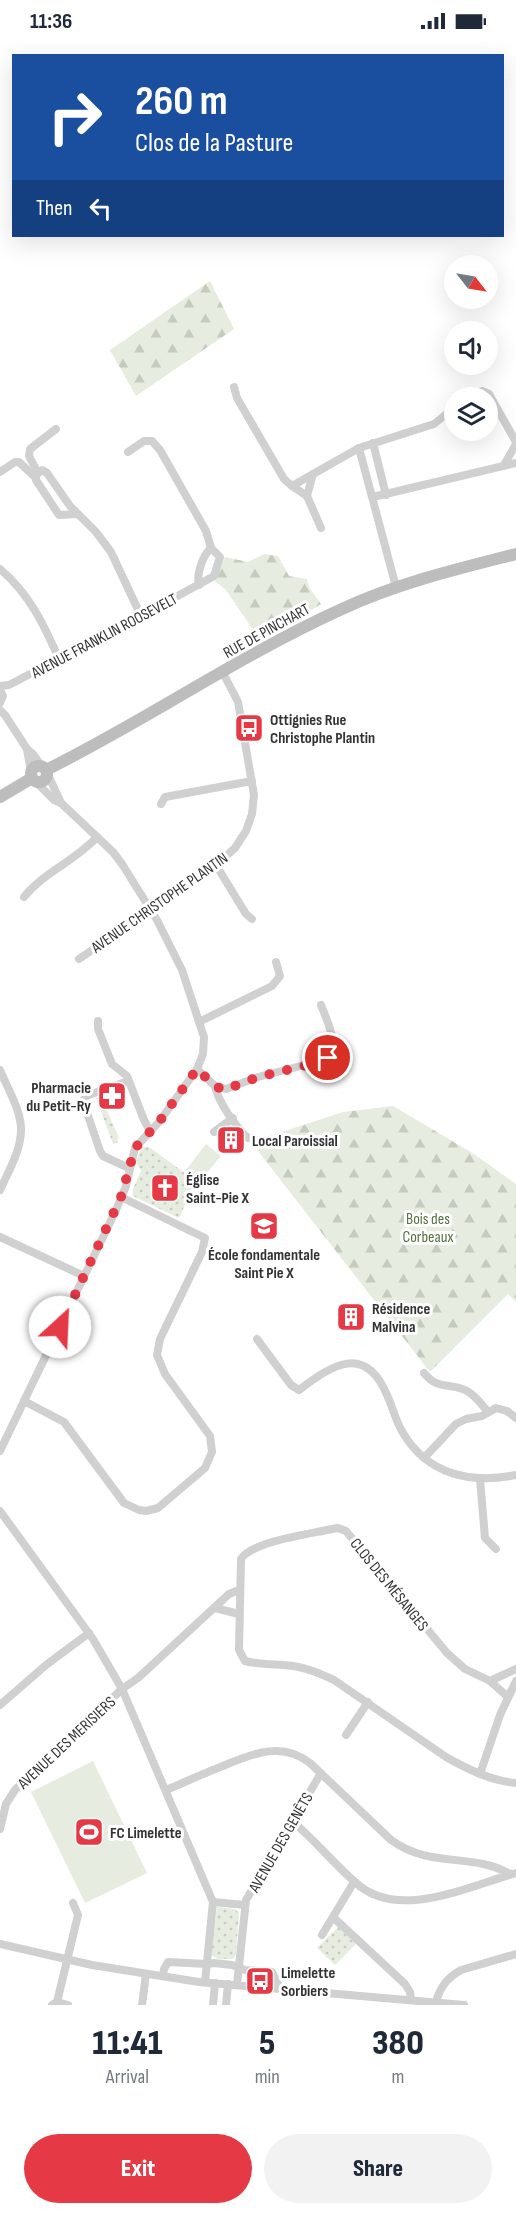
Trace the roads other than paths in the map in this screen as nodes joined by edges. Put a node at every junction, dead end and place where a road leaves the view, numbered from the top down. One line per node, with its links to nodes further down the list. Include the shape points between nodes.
1 (234, 387): 14 (street, via 284,479)
2 (498, 410): 6 (street)
3 (444, 416): 5 (street, via 434,424)
4 (56, 429): 13 (street, via 30,449)
5 (373, 443): 7 (street); 15 (street)
6 (516, 443): 10 (street)
7 (359, 448): 12 (street); 17 (street)
8 (128, 452): 20 (street, via 144,441 152,441 160,450 206,531)
9 (516, 463): 10 (street)
10 (504, 465): 15 (street)
11 (0, 472): 13 (street, via 19,462)
12 (313, 474): 14 (street); 16 (street)
13 (37, 475): 18 (street, via 59,515); 18 (street, via 42,470 47,473)
14 (292, 486): 16 (street)
15 (386, 495): 17 (street)
16 (307, 496): 19 (street)
17 (373, 497): 24 (street)
18 (77, 514): 25 (street, via 111,552)
19 (321, 528)
20 (211, 548): 23 (street, via 197,578); 23 (street, AVENUE FRANKLIN ROOSEVELT, via 220,561 213,578)
21 (516, 554): 24 (main road, RUE DE PINCHART)
22 (0, 569): 26 (street, via 38,614)
23 (199, 585): 25 (street, AVENUE FRANKLIN ROOSEVELT)
24 (396, 587): 27 (main road, RUE DE PINCHART, via 317,621)
25 (141, 615): 26 (street, AVENUE FRANKLIN ROOSEVELT)
26 (59, 659): 28 (street, AVENUE FRANKLIN ROOSEVELT)
27 (223, 673): 29 (main road, RUE DE PINCHART); 30 (street, AVENUE CHRISTOPHE PLANTIN, via 238,702)
28 (2, 698): 29 (street, via 33,754)
29 (39, 774): 31 (main road, RUE DE PINCHART); 32 (street); 32 (street, via 54,800)
30 (252, 781): 33 (street, via 165,797); 35 (street, AVENUE CHRISTOPHE PLANTIN, via 248,827 239,843)
31 (0, 796)
32 (61, 803): 34 (street)
33 (161, 804)
34 (97, 837): 36 (street, via 85,850 34,884); 37 (street, via 122,864)
35 (216, 865): 37 (street, AVENUE CHRISTOPHE PLANTIN); 38 (street)
36 (24, 897)
37 (150, 909): 39 (street, AVENUE CHRISTOPHE PLANTIN); 43 (street, via 182,969)
38 (252, 918)
39 (79, 959)
40 (276, 962): 43 (street, via 280,976 272,986)
41 (321, 1005): 47 (street, via 333,1040 328,1058 226,1089)
42 (98, 1021): 46 (street, via 112,1064 127,1075)
43 (199, 1022): 44 (street, via 204,1046)
44 (197, 1069): 47 (street); 49 (street)
45 (0, 1070): 53 (street, via 20,1118 21,1130)
46 (128, 1081): 49 (street); 52 (street, via 86,1096 83,1101 103,1156)
47 (215, 1086): 48 (street)
48 (233, 1118): 50 (street); 51 (street)
49 (150, 1131): 52 (street, via 135,1148)
50 (214, 1132)
51 (248, 1138)
52 (129, 1168): 54 (street)
53 (0, 1190)
54 (121, 1197): 56 (street); 59 (street, via 205,1238 160,1339 157,1355 165,1374 210,1436 212,1452 205,1468 158,1508 146,1511 129,1506 63,1422)
55 (0, 1237): 56 (street)
56 (84, 1276): 59 (street)
57 (257, 1339): 63 (street, via 299,1390 324,1371 343,1364 365,1366 388,1395 403,1434)
58 (424, 1373): 60 (street, via 433,1383 467,1391)
59 (24, 1401): 62 (street)
60 (488, 1412): 61 (street, via 503,1409); 63 (street, via 456,1424)
61 (516, 1418)
62 (0, 1451)
63 (424, 1458): 65 (street, via 448,1472)
64 (516, 1475): 65 (street)
65 (480, 1479): 67 (street, via 484,1538)
66 (0, 1511): 71 (street)
67 (495, 1549)
68 (239, 1590): 69 (street); 70 (street, CLOS DES MÉSANGES); 73 (street, CLOS DES MÉSANGES, via 240,1563 248,1551 299,1536 344,1529 447,1653 465,1669)
69 (215, 1608): 70 (street); 75 (street)
70 (239, 1614): 77 (street, CLOS DES MÉSANGES, via 239,1650 245,1661 315,1671)
71 (89, 1633): 75 (street); 78 (street)
72 (516, 1669): 73 (street)
73 (490, 1681): 76 (street, CLOS DES MÉSANGES)
74 (516, 1681): 76 (street)
75 (122, 1689): 83 (street); 85 (street, AVENUE DES MERISIERS, via 15,1790 6,1804)
76 (508, 1697): 81 (street)
77 (368, 1702): 79 (street); 81 (street, CLOS DES MÉSANGES, via 446,1757)
78 (0, 1705)
79 (346, 1735)
80 (321, 1773): 83 (street, via 297,1755 264,1751); 84 (street, AVENUE DES GENÊTS); 86 (street, via 391,1840 408,1850 435,1859 494,1866)
81 (480, 1774): 82 (street, CLOS DES MÉSANGES)
82 (516, 1783)
83 (166, 1790): 88 (street)
84 (292, 1821): 87 (street); 90 (street, AVENUE DES GENÊTS)
85 (0, 1829)
86 (513, 1874): 87 (street, via 409,1902 382,1898)
87 (354, 1882): 91 (street)
88 (213, 1902): 90 (street); 96 (street)
89 (74, 1903): 95 (street, via 78,1915)
90 (245, 1905): 97 (street, AVENUE DES GENÊTS)
91 (334, 1918): 92 (street); 104 (street, via 405,1984)
92 (322, 1935)
93 (0, 1944): 95 (street)
94 (516, 1956): 106 (street, via 460,1970 439,1990)
95 (66, 1960): 98 (street); 107 (street)
96 (207, 1964): 97 (street); 99 (street, via 168,1962); 100 (street)
97 (240, 1968): 102 (street, AVENUE DES GENÊTS); 103 (street, via 272,1972)
98 (146, 1974): 99 (street); 109 (street)
99 (163, 1976): 100 (street)
100 (205, 1982): 101 (street)
101 (215, 1983): 102 (street); 110 (street)
102 (233, 1984): 103 (street); 111 (street, AVENUE DES GENÊTS)
103 (280, 1988): 105 (street)
104 (411, 2000): 105 (street); 106 (street)
105 (379, 2001)
106 (436, 2002): 112 (street)
107 (54, 2003): 108 (street)
108 (68, 2005)
109 (142, 2005)
110 (213, 2005)
111 (226, 2005)
112 (464, 2005)

